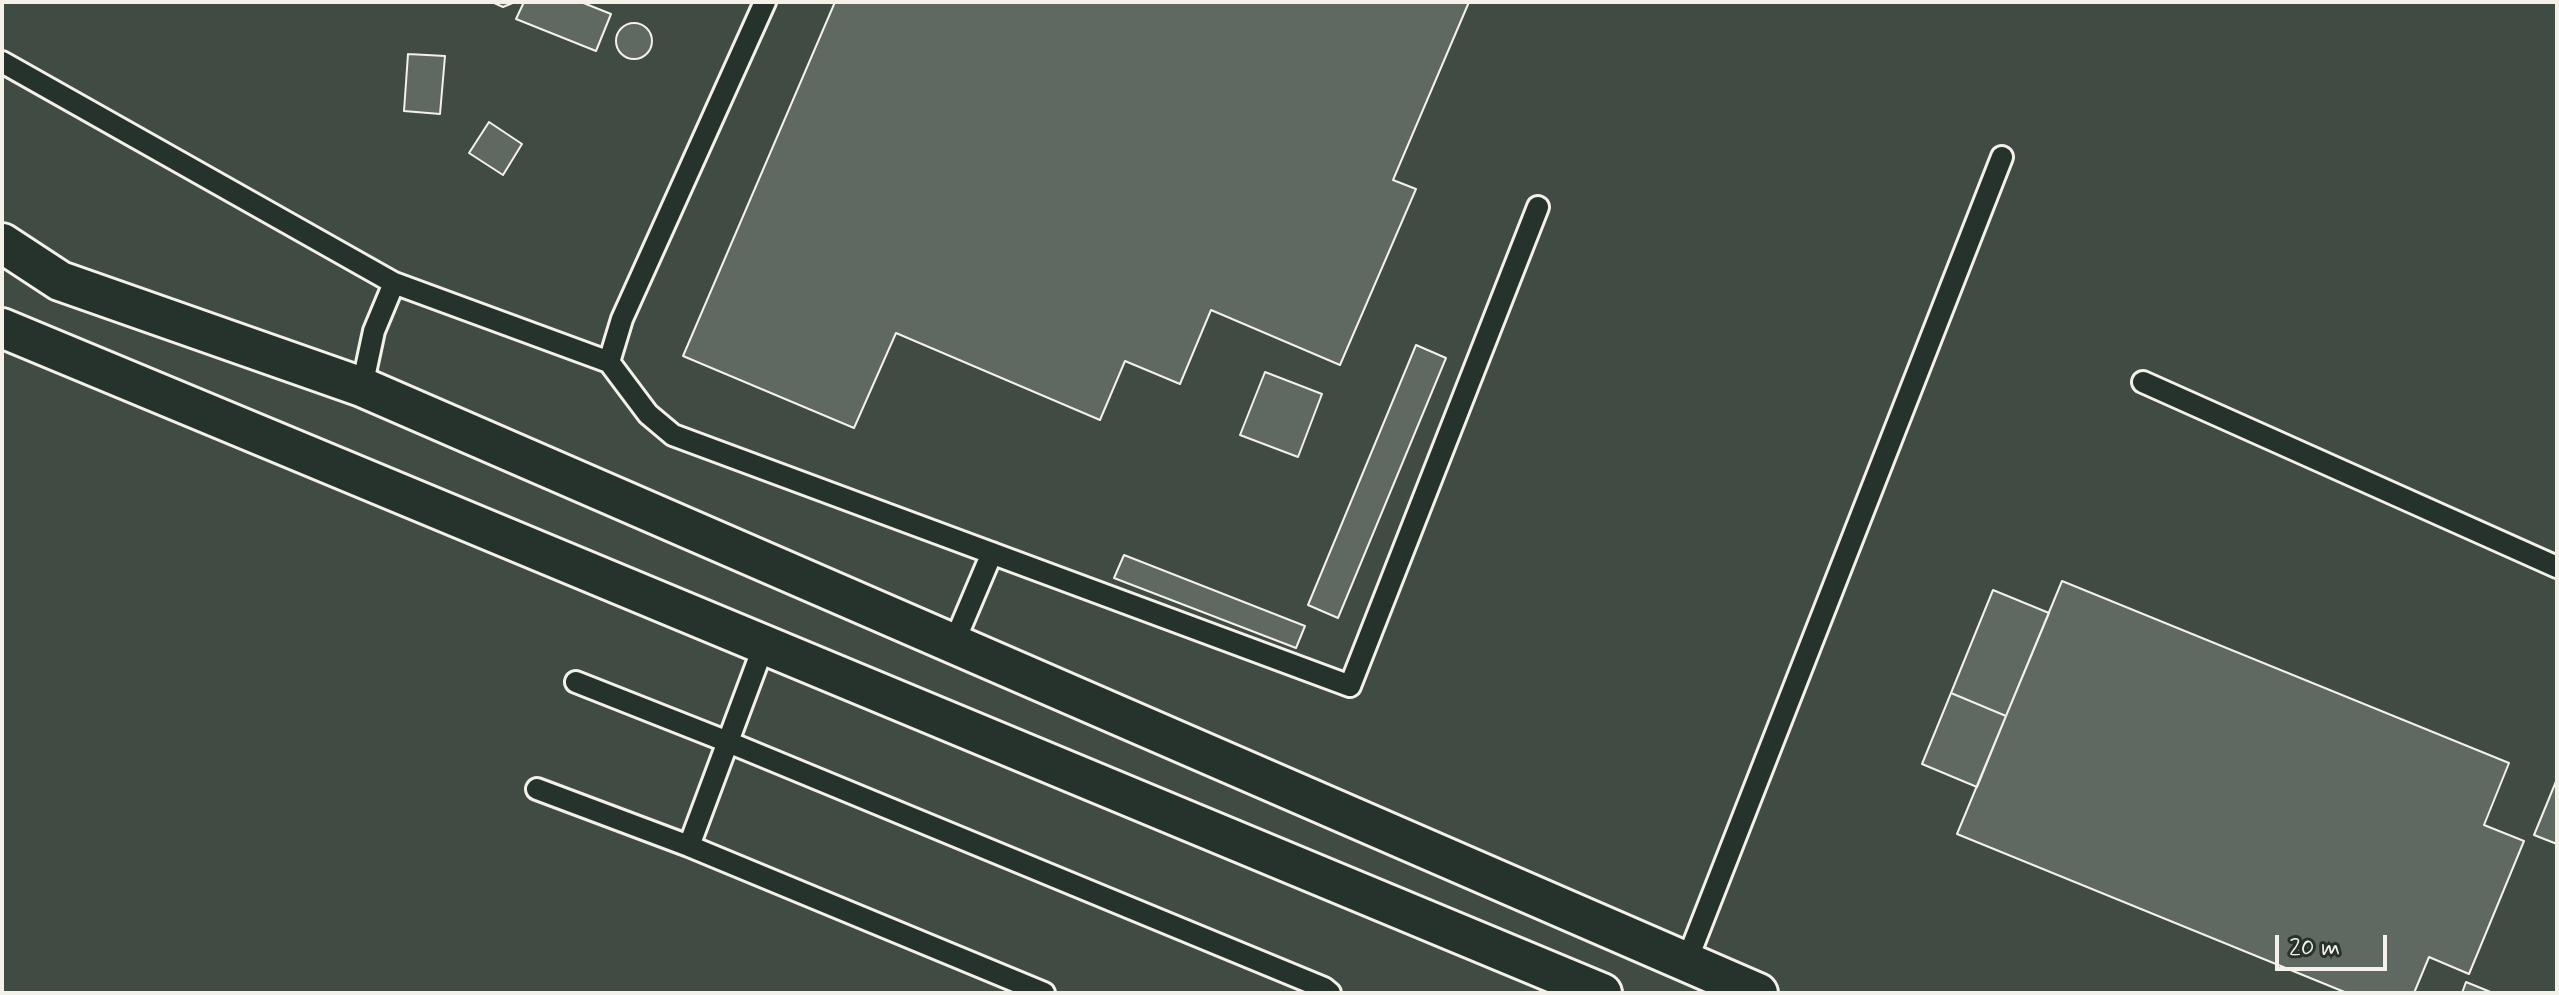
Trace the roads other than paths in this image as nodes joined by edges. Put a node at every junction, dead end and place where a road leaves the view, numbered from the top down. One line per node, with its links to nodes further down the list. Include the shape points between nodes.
1 (765, 2): 8 (lane, via 622,319)
2 (2, 62): 6 (lane)
3 (2002, 157): 19 (lane)
4 (1538, 207): 11 (lane, via 1350,686)
5 (2, 243): 10 (street, via 60,281)
6 (394, 283): 8 (lane); 10 (lane, via 374,331)
7 (2, 328): 13 (street)
8 (609, 362): 11 (lane, via 648,414 673,435)
9 (2143, 382): 12 (lane)
10 (362, 387): 14 (street)
11 (992, 553): 14 (lane)
12 (2557, 567)
13 (764, 645): 16 (lane); 22 (street)
14 (953, 645): 19 (street)
15 (576, 682): 16 (lane)
16 (728, 742): 18 (lane); 21 (lane)
17 (537, 789): 18 (lane)
18 (689, 846): 20 (lane)
19 (1686, 963): 23 (street)
20 (1044, 993)
21 (1330, 993)
22 (1602, 993)
23 (1758, 993)

